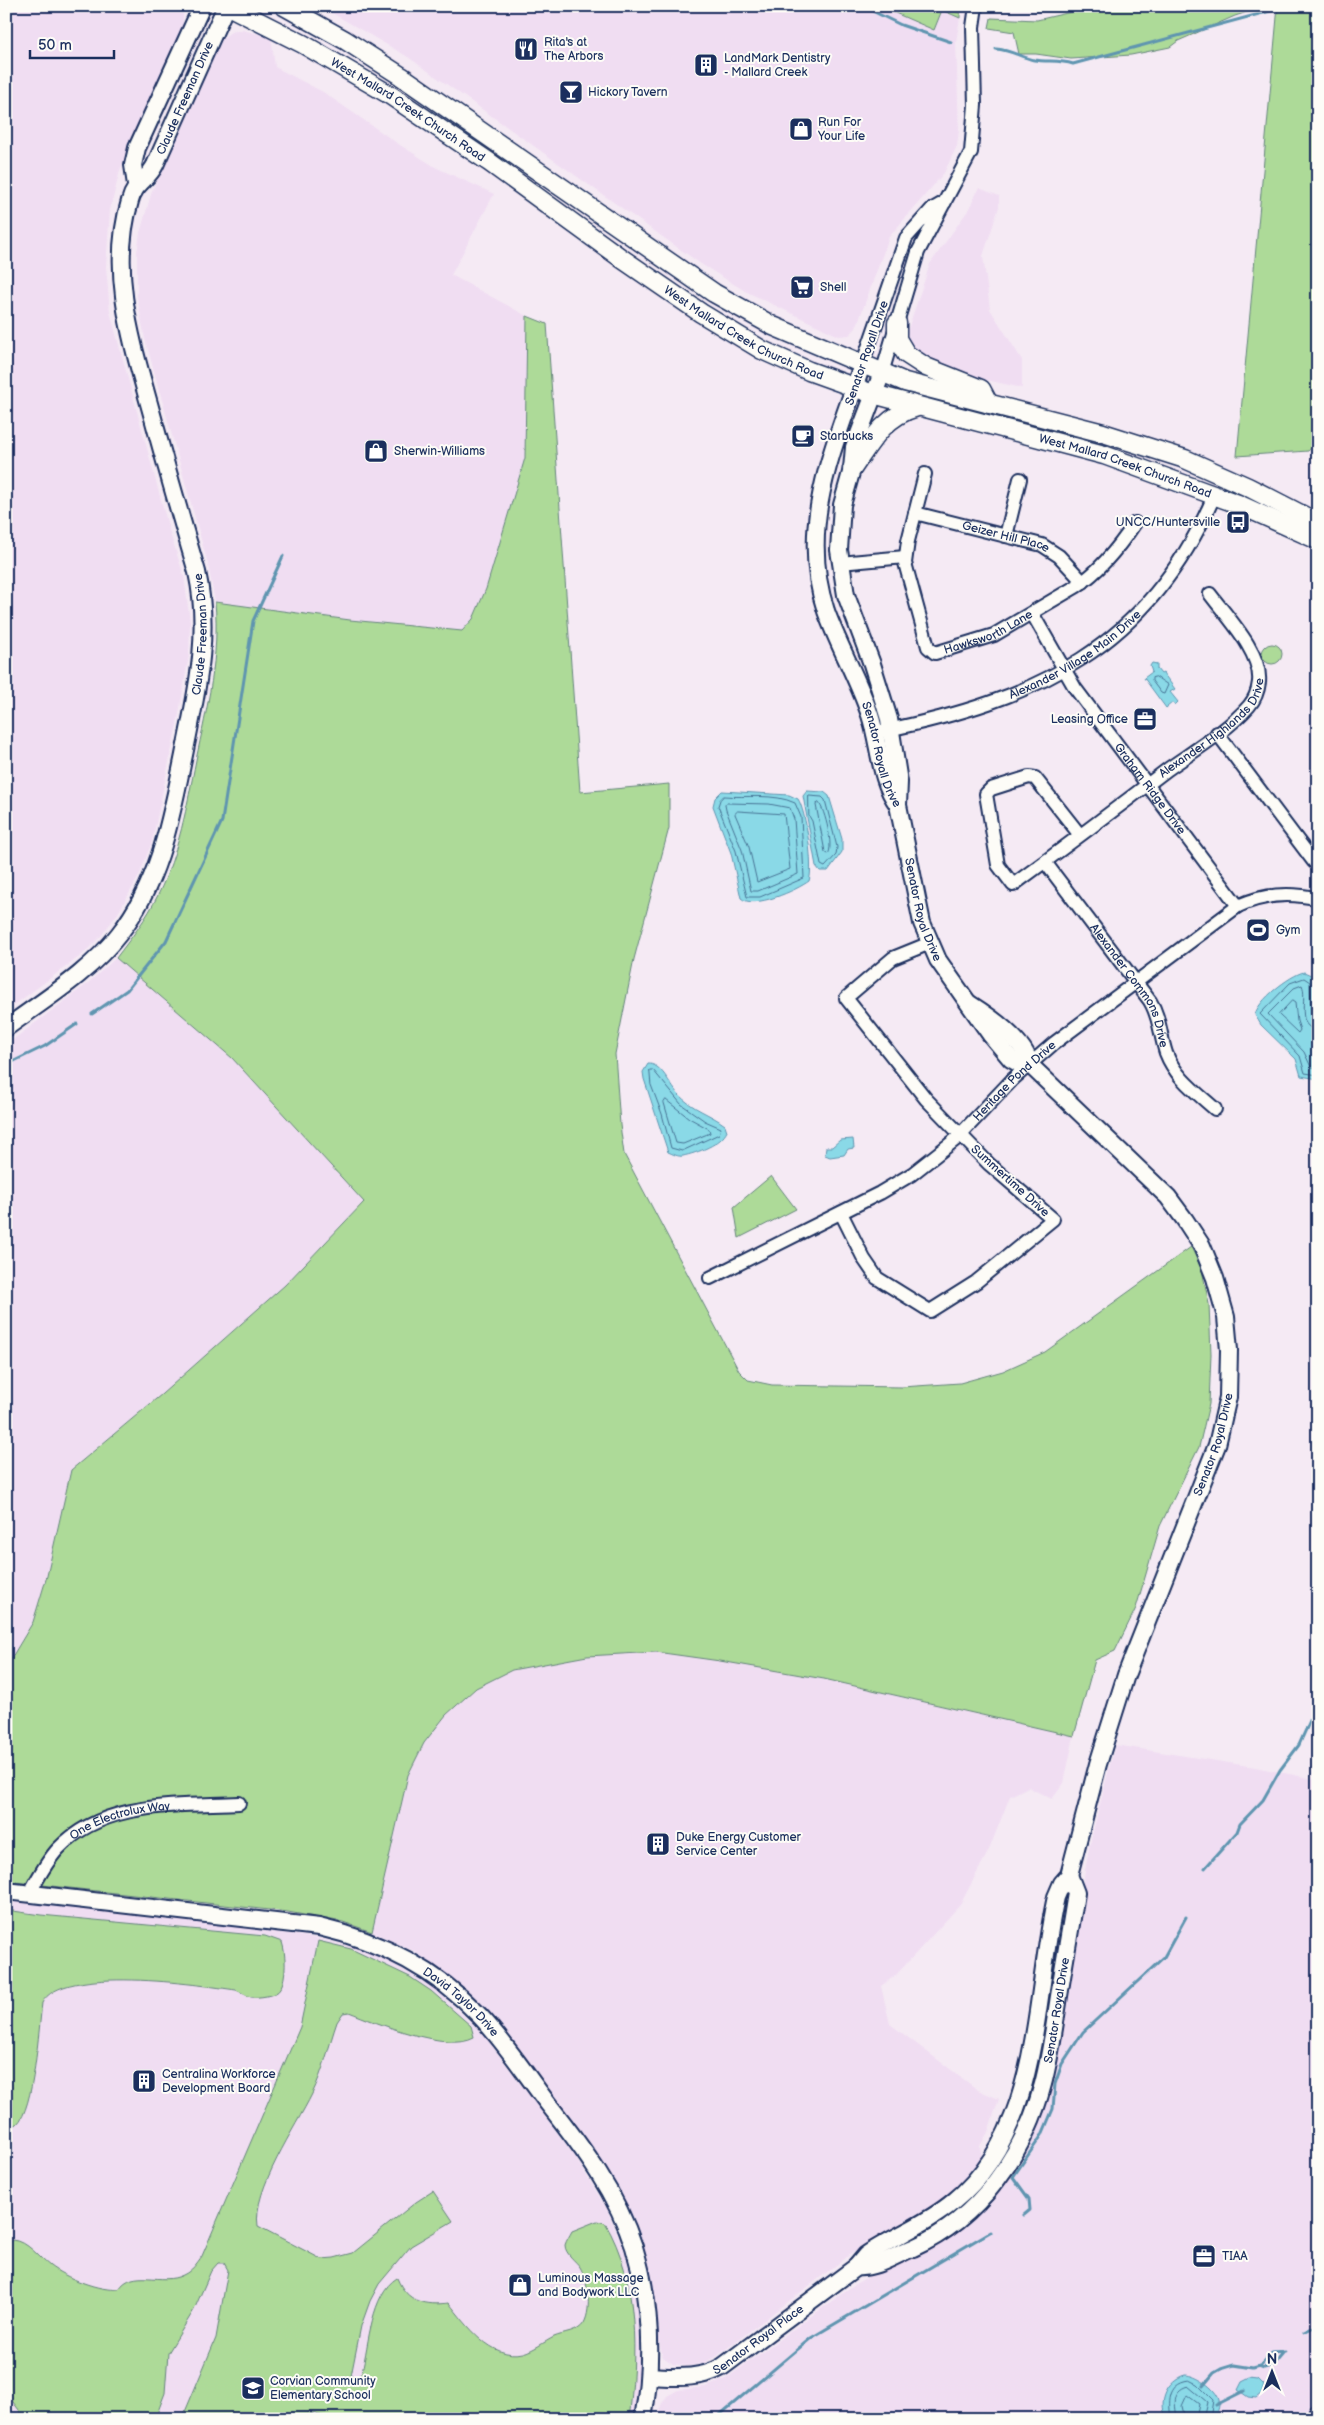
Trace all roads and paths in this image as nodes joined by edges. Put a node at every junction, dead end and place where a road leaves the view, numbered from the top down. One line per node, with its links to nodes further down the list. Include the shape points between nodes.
1 (202, 6): 5 (street, Claude Freeman Drive, via 137,148 134,165)
2 (227, 6): 5 (street, Claude Freeman Drive, via 155,165 147,177); 10 (main road, West Mallard Creek Church Road, via 303,44 390,95 736,335 784,361)
3 (284, 6): 8 (main road, West Mallard Creek Church Road, via 401,76 714,293 773,326)
4 (976, 6): 6 (street, Senator Royall Drive, via 972,152)
5 (136, 184): 41 (street, Claude Freeman Drive, via 123,233 124,299 135,352 199,583 204,631 200,674 167,831 154,873 141,900 119,934 95,960)
6 (945, 202): 7 (street, Senator Royall Drive, via 917,257); 8 (street, Senator Royall Drive, via 931,210 906,238)
7 (897, 322): 9 (street, Senator Royall Drive); 12 (main road, via 897,339 906,354 926,367 981,389)
8 (862, 365): 9 (main road, West Mallard Creek Church Road); 10 (street, Senator Royall Drive)
9 (882, 373): 11 (street, Senator Royall Drive); 12 (main road, West Mallard Creek Church Road)
10 (855, 388): 11 (main road, West Mallard Creek Church Road); 30 (street, Senator Royall Drive, via 820,490 816,529 817,570 826,610 865,701)
11 (873, 394): 13 (main road, West Mallard Creek Church Road); 14 (street, Senator Royall Drive, via 854,447)
12 (989, 404): 20 (main road, West Mallard Creek Church Road, via 1103,433 1185,459)
13 (916, 408): 14 (main road, via 900,412 886,422); 17 (main road, West Mallard Creek Church Road, via 1104,455)
14 (852, 469): 24 (street, Senator Royall Drive, via 842,505)
15 (925, 474): 18 (street, Hawksworth Lane)
16 (1020, 479): 21 (street)
17 (1214, 496): 22 (main road, West Mallard Creek Church Road); 28 (street, Alexander Village Main Drive, via 1193,539 1162,586 1110,638)
18 (915, 513): 21 (street, Geizer Hill Place); 23 (street, Hawksworth Lane)
19 (1135, 523): 25 (street, Hawksworth Lane, via 1121,545)
20 (1318, 523)
21 (1006, 536): 25 (street, Geizer Hill Place, via 1048,548)
22 (1318, 540)
23 (905, 557): 24 (street); 27 (street, Hawksworth Lane, via 907,576 932,652 940,653 994,635)
24 (840, 563): 29 (street, Senator Royall Drive, via 846,595 877,676)
25 (1083, 582): 27 (street, Hawksworth Lane)
26 (1210, 594): 31 (street, Alexander Highlands Drive, via 1251,650 1259,674 1258,690 1252,702)
27 (1032, 613): 28 (street, Graham Ridge Drive)
28 (1065, 670): 29 (street, Alexander Village Main Drive, via 1027,690 996,701); 32 (street, Graham Ridge Drive)
29 (891, 729): 30 (street, Alexander Village Main Drive); 33 (street, Senator Royall Drive, via 899,782)
30 (874, 732): 33 (street, Senator Royall Drive, via 886,783)
31 (1217, 733): 32 (street, Alexander Highlands Drive); 36 (street)
32 (1148, 785): 34 (street, Alexander Highlands Drive); 38 (street, Graham Ridge Drive)
33 (898, 805): 39 (street, Senator Royal Drive, via 918,911)
34 (1080, 836): 35 (street, Alexander Highlands Drive); 35 (street, Alexander Highlands Drive, via 1035,778 1028,777 988,791 986,796 996,859 1004,875 1013,885)
35 (1045, 862): 40 (street, Alexander Commons Drive)
36 (1314, 862)
37 (1318, 899): 38 (street, Heritage Pond Drive, via 1273,895)
38 (1238, 906): 40 (street, Heritage Pond Drive)
39 (930, 943): 42 (street, Senator Royal Drive, via 947,975 970,1004 1021,1047 1028,1055); 44 (street, Summertime Drive, via 893,958 846,998 926,1100)
40 (1135, 981): 42 (street, Heritage Pond Drive); 43 (street, Alexander Commons Drive, via 1155,1010 1173,1067)
41 (6, 1028)
42 (1030, 1065): 44 (street, Heritage Pond Drive); 48 (street, Senator Royal Drive, via 1168,1197 1185,1220 1202,1246 1215,1278 1226,1317 1229,1350 1228,1397 1217,1445 1123,1683)
43 (1215, 1109)
44 (960, 1135): 45 (street, Heritage Pond Drive, via 912,1174); 45 (street, Summertime Drive, via 997,1172 1053,1219 1009,1257 958,1294 930,1311 882,1282 868,1267)
45 (841, 1213): 46 (street, Heritage Pond Drive)
46 (710, 1278)
47 (239, 1803): 50 (street, One Electrolux Way, via 142,1809 92,1825 60,1847)
48 (1069, 1874): 51 (street, Senator Royal Drive, via 1056,1897 1029,2061); 52 (street, Senator Royal Drive, via 1076,1893 1047,2067 1035,2109)
49 (6, 1891): 50 (street, David Taylor Drive)
50 (30, 1894): 54 (street, David Taylor Drive, via 332,1930 392,1951 449,1988 480,2017 517,2062 572,2136 618,2206 634,2248 645,2294)
51 (1012, 2120): 53 (street, Senator Royal Place, via 991,2158 961,2196 937,2214 866,2255)
52 (1020, 2141): 53 (street, Senator Royal Place, via 981,2199 955,2224 878,2264)
53 (856, 2267): 54 (street, Senator Royal Place, via 716,2370 691,2378)
54 (649, 2376): 56 (street, David Taylor Drive)
55 (1318, 2410): 57 (street)
56 (643, 2419)
57 (1311, 2419)

